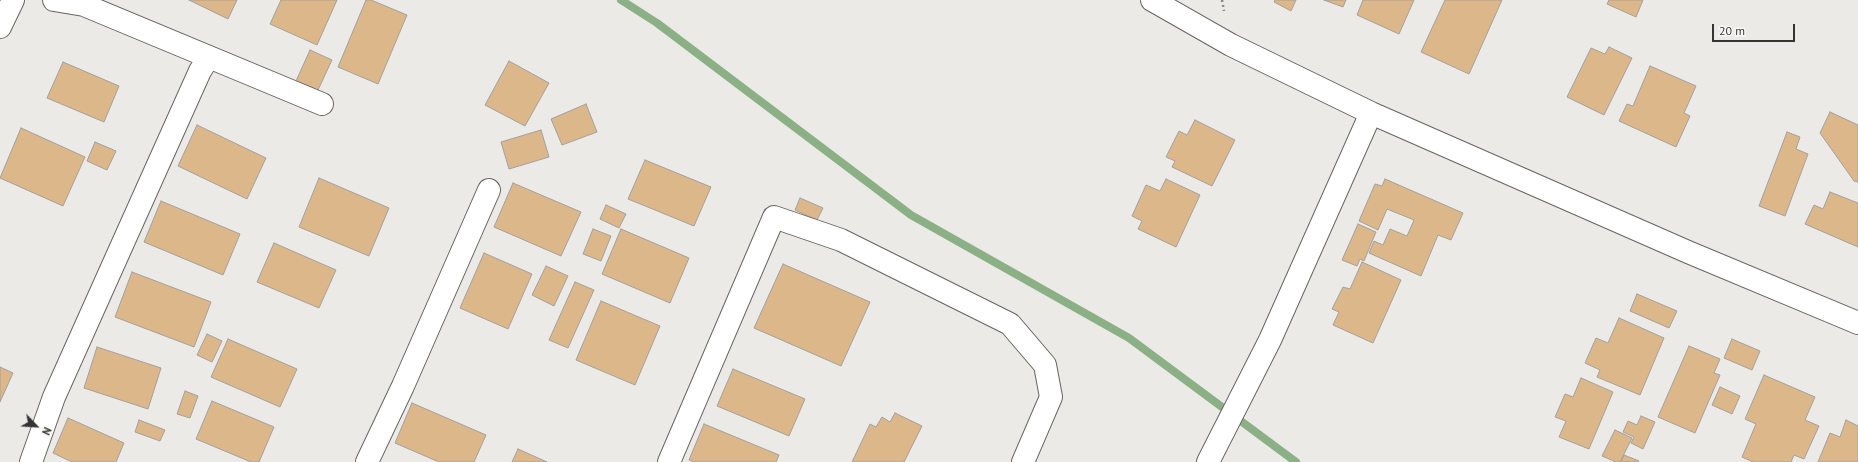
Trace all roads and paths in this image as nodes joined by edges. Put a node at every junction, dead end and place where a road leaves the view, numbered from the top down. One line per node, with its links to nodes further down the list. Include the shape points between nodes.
1 (13, 0): 4 (street)
2 (54, 0): 5 (street, via 84,5)
3 (1152, 0): 7 (street, via 1231,44)
4 (0, 27)
5 (208, 57): 6 (street); 11 (street, via 54,397)
6 (322, 104)
7 (1371, 113): 9 (street, via 1680,249); 10 (street, via 1270,340)
8 (489, 190): 12 (street)
9 (1858, 323)
10 (1211, 456)
11 (31, 462)
12 (367, 462)
13 (670, 462): 14 (street, via 774,217 841,240 1010,324 1045,365 1051,398)
14 (1023, 462)

